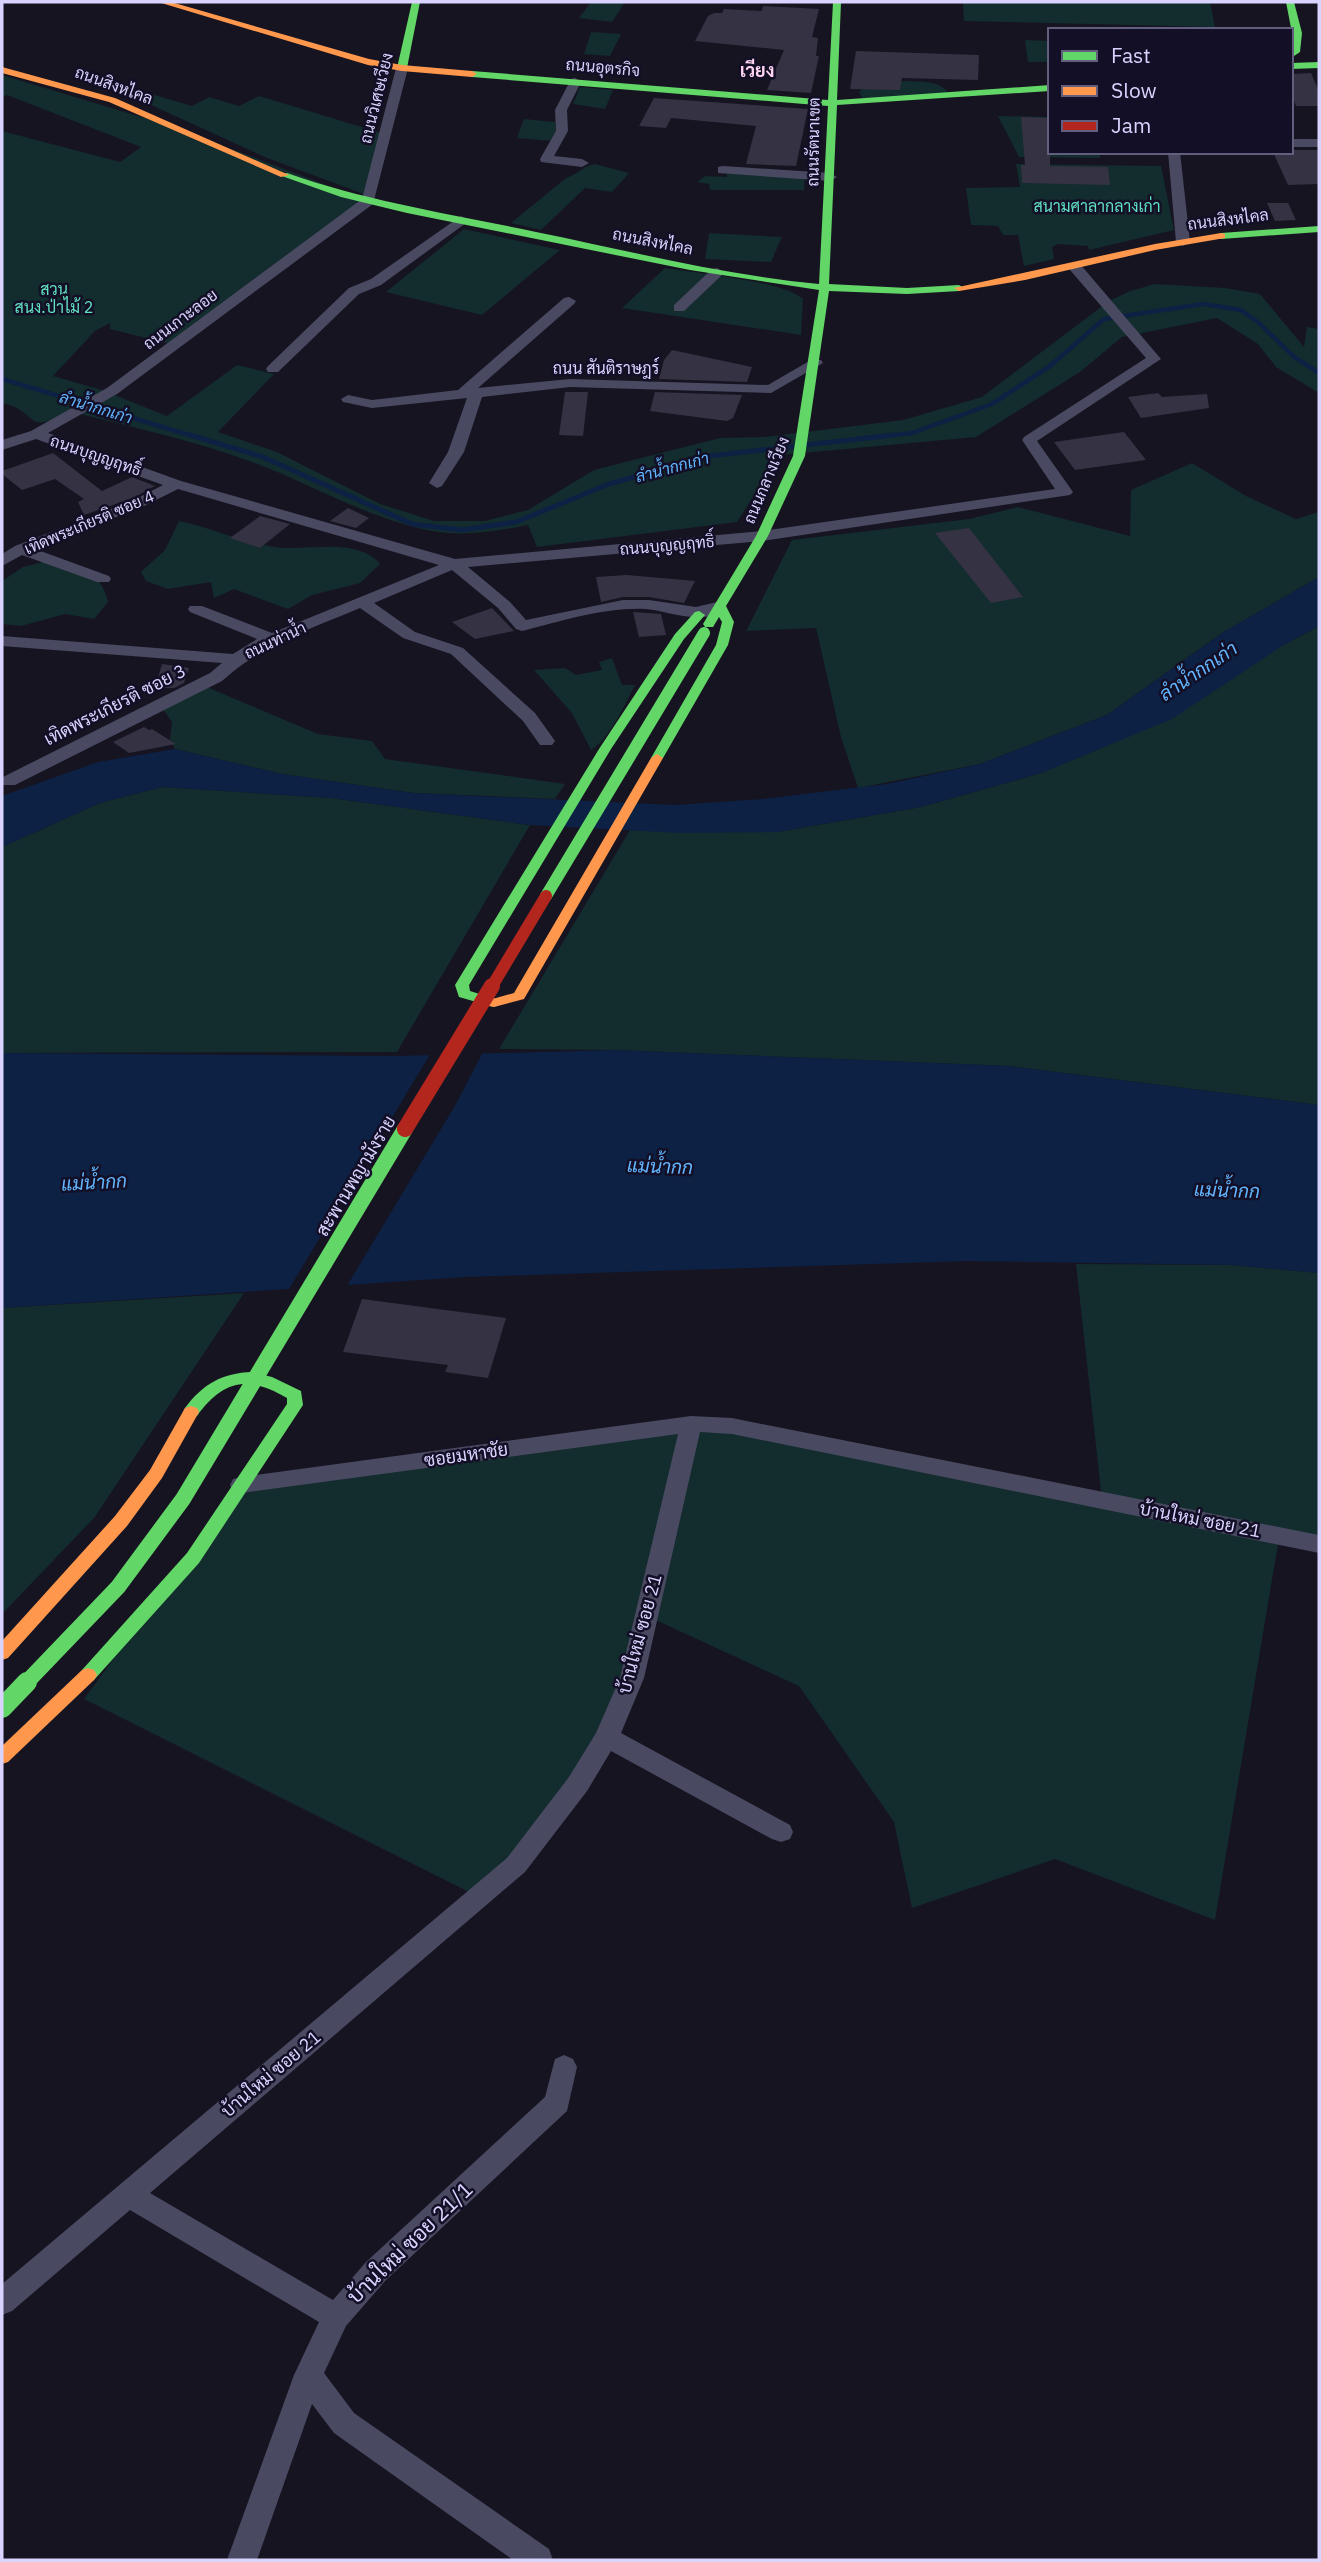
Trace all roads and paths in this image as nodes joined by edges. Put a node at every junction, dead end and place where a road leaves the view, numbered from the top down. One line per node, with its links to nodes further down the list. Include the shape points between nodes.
1 (162, 2): 8 (main road, ถนนอุตรกิจ)
2 (416, 2): 8 (main road, ถนนวิเศษเวียง)
3 (837, 2): 12 (main road, ถนนรัตนาเขต)
4 (1290, 2): 5 (main road, via 1297,33)
5 (1293, 52)
6 (1293, 57): 7 (main road)
7 (1319, 64)
8 (402, 68): 10 (main road, ถนนอุตรกิจ); 19 (street, ถนนวิเศษเวียง)
9 (2, 70): 19 (main road, ถนนสิงหไคล, via 112,100 255,163)
10 (575, 82): 12 (main road, ถนนอุตรกิจ); 16 (street, via 560,110 562,131 546,159)
11 (1048, 88): 12 (main road, ถนนอุตรกิจ)
12 (831, 103): 18 (main road, ถนนรัตนาเขต)
13 (1293, 143): 14 (street)
14 (1319, 143)
15 (1174, 154): 22 (street)
16 (582, 163)
17 (723, 170): 18 (street)
18 (830, 177): 25 (main road, ถนนรัตนาเขต)
19 (368, 201): 20 (main road, ถนนสิงหไคล); 32 (street, ถนนเกาะลอย, via 112,391)
20 (461, 220): 24 (main road, ถนนสิงหไคล); 29 (street, via 376,282 354,291)
21 (1319, 229): 22 (main road, ถนนสิงหไคล)
22 (1183, 242): 23 (main road, ถนนสิงหไคล)
23 (1075, 267): 25 (main road, ถนนสิงหไคล, via 951,289); 36 (street, ถนนบุญญฤทธิ์, via 1154,359 1029,440 1065,492)
24 (717, 272): 25 (main road, ถนนสิงหไคล); 27 (street)
25 (824, 284): 28 (main road, ถนนกลางเวียง)
26 (569, 301): 30 (street)
27 (679, 308)
28 (816, 363): 30 (street, ถนน สันติราษฎร์, via 771,388 570,383); 36 (main road, ถนนกลางเวียง, via 799,456)
29 (274, 369)
30 (469, 394): 31 (street, ถนน สันติราษฎร์, via 372,404); 34 (street, via 456,452)
31 (348, 399)
32 (36, 434): 33 (street, ถนนเกาะลอย); 35 (street, ถนนบุญญฤทธิ์)
33 (2, 445)
34 (437, 483)
35 (176, 484): 37 (street, เทิดพระเกียรติ ซอย 4); 39 (street, ถนนบุญญฤทธิ์)
36 (762, 536): 39 (street, ถนนบุญญฤทธิ์); 42 (main road, ถนนกลางเวียง)
37 (21, 549): 38 (street, เทิดพระเกียรติ ซอย 4); 40 (street)
38 (2, 561)
39 (454, 564): 41 (street, ถนนท่าน้ำ); 44 (street, via 522,626 640,604)
40 (103, 579)
41 (362, 602): 46 (street, ถนนท่าน้ำ); 49 (street, via 409,635 457,651 529,717)
42 (720, 606): 44 (street); 44 (main road, via 728,622 722,645 519,996 505,1003 475,1000 464,994 462,985 578,794); 45 (main road, ถนนกลางเวียง)
43 (196, 610): 46 (street)
44 (699, 615)
45 (704, 633): 55 (main road, สะพานพญามังราย, bridge, via 183,1499 118,1587)
46 (273, 639): 48 (street, ถนนท่าน้ำ)
47 (2, 641): 48 (street, ถนนท่าน้ำ)
48 (236, 659): 50 (street, เทิดพระเกียรติ ซอย 3, via 216,677)
49 (546, 741)
50 (9, 781)
51 (691, 1424): 52 (street, ซอยมหาชัย); 53 (street, บ้านใหม่ ซอย 21, via 732,1426); 56 (street, บ้านใหม่ ซอย 21, via 632,1678)
52 (241, 1485): 54 (main road, via 295,1405 295,1395 285,1387 241,1378 221,1381 203,1394 131,1507); 57 (main road, via 193,1558 151,1608 92,1672)
53 (1319, 1544)
54 (2, 1653)
55 (2, 1708)
56 (607, 1737): 58 (street); 60 (street, บ้านใหม่ ซอย 21, via 578,1784 516,1864)
57 (2, 1757)
58 (781, 1832)
59 (564, 2067): 62 (street, บ้านใหม่ ซอย 21/1, via 557,2103 376,2271)
60 (130, 2194): 61 (street, บ้านใหม่ ซอย 21); 62 (street)
61 (2, 2302)
62 (336, 2317): 63 (street, บ้านใหม่ ซอย 21/1)
63 (308, 2375): 64 (street, บ้านใหม่ ซอย 21/1); 65 (street, via 344,2423)
64 (242, 2560)
65 (538, 2560)

